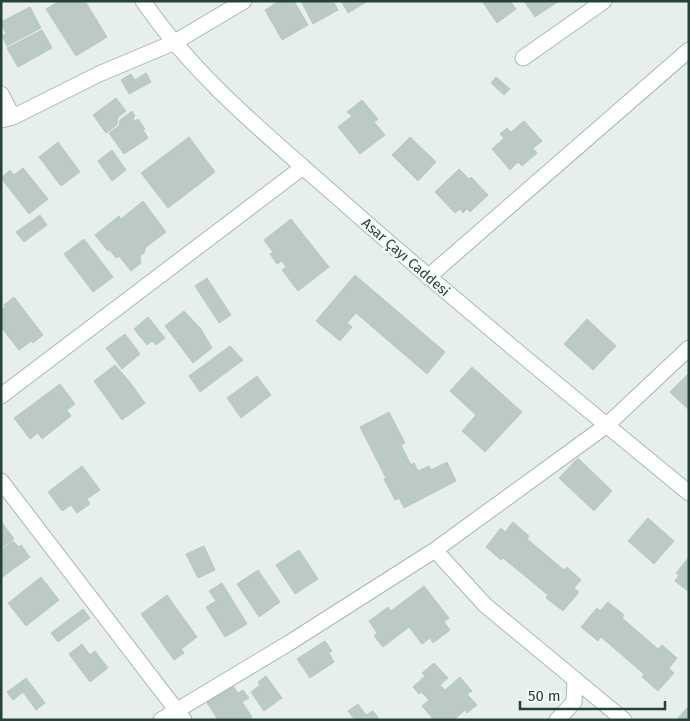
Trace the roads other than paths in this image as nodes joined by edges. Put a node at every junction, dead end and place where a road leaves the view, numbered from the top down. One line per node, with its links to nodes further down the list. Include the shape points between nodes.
1 (142, 1): 4 (street, Asar Çayı Caddesi)
2 (244, 1): 4 (street)
3 (604, 1): 6 (street)
4 (175, 42): 8 (street, via 99,74); 11 (street, Asar Çayı Caddesi, via 222,95)
5 (689, 50): 12 (street)
6 (523, 58)
7 (1, 94): 9 (street)
8 (29, 109): 9 (street); 10 (street)
9 (7, 118)
10 (1, 130)
11 (303, 167): 12 (street, Asar Çayı Caddesi); 14 (street)
12 (428, 277): 15 (street, Asar Çayı Caddesi)
13 (689, 348): 15 (street)
14 (1, 396)
15 (607, 425): 17 (street, Asar Çayı Caddesi); 18 (street)
16 (1, 481): 20 (street)
17 (689, 493)
18 (435, 550): 19 (street, via 485,605); 20 (street)
19 (575, 679): 22 (street, via 574,702); 23 (street)
20 (180, 715): 21 (street)
21 (161, 720)
22 (556, 720)
23 (624, 720)

